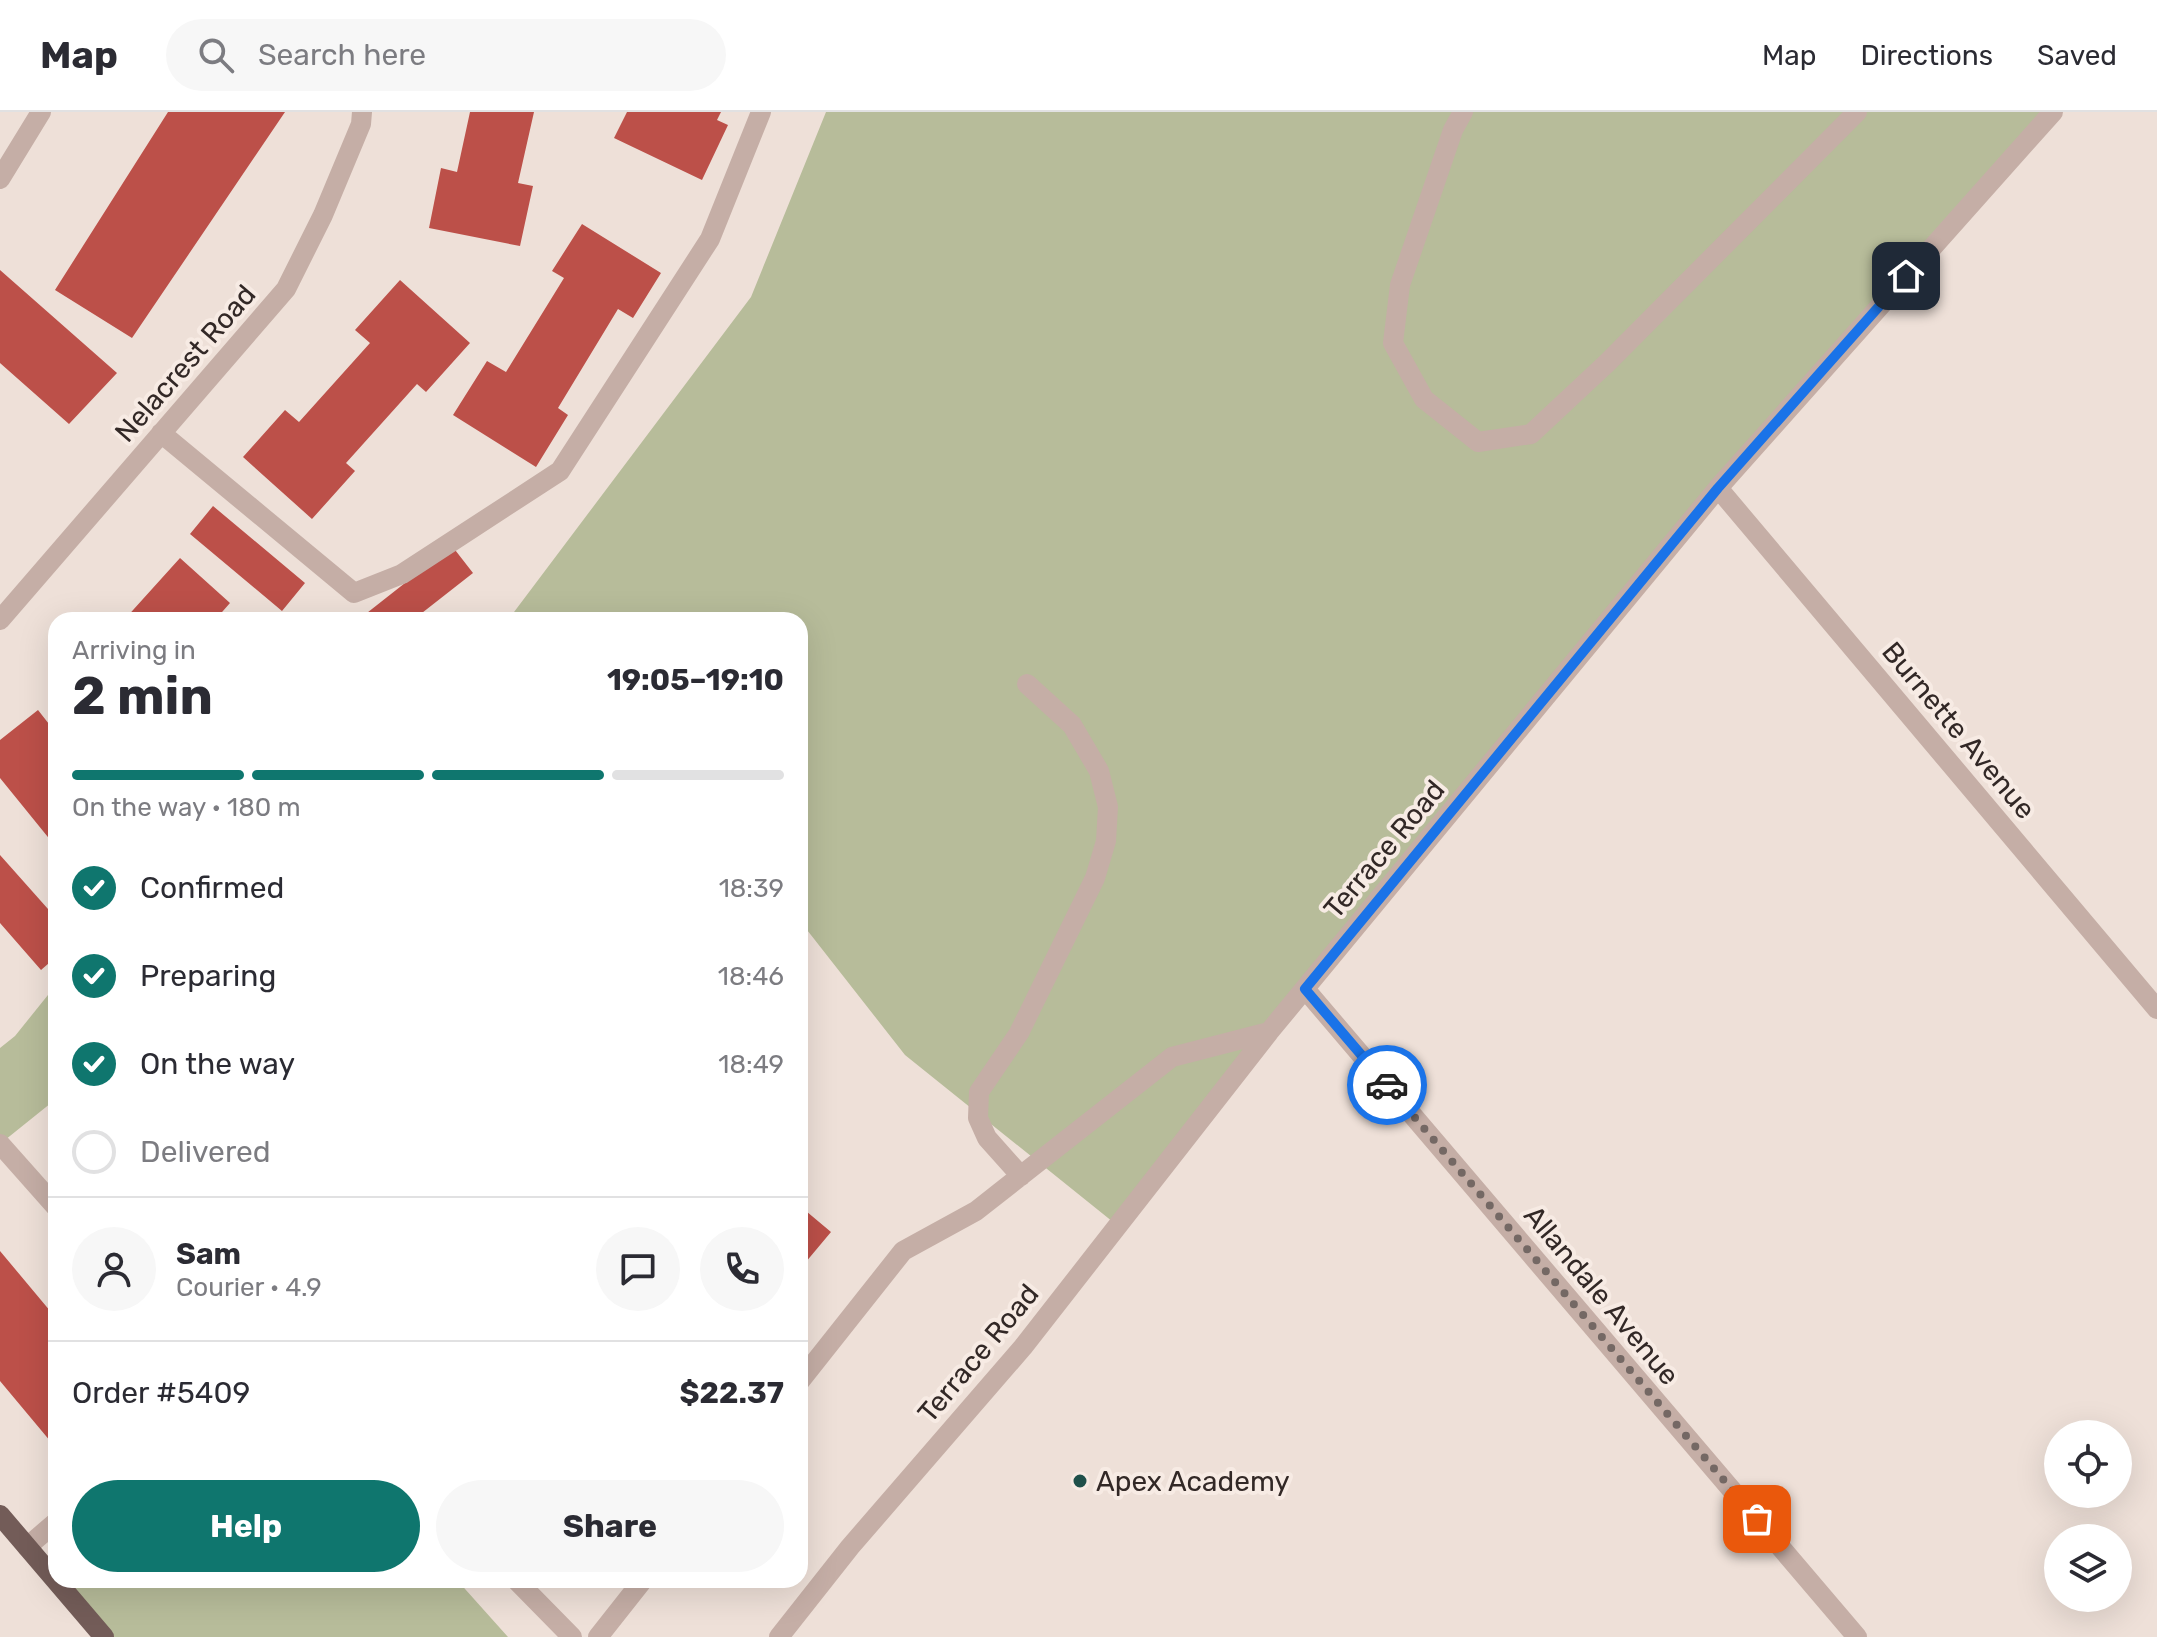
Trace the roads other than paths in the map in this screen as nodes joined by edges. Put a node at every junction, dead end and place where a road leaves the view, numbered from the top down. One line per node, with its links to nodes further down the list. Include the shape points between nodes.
1 (41, 112): 7 (street)
2 (362, 112): 8 (street, Nelacrest Road, via 323,215 286,289)
3 (761, 112): 8 (street, via 710,239 560,471 402,574 354,593)
4 (1463, 112): 5 (street, via 1400,285 1393,343 1424,399 1478,442 1531,434)
5 (1857, 112)
6 (2053, 112): 9 (street, Terrace Road)
7 (0, 179)
8 (161, 433): 10 (street, Nelacrest Road)
9 (1718, 488): 12 (street, Terrace Road); 13 (street, Burnette Avenue)
10 (0, 620)
11 (1027, 684): 16 (street, via 1072,725 1099,771 1108,807 1106,841 1095,878 1019,1033 979,1092 978,1118 987,1138)
12 (1305, 989): 14 (street, Terrace Road); 30 (street, Allandale Avenue)
13 (2157, 1009)
14 (1269, 1032): 16 (street, via 1172,1057); 29 (street, Terrace Road, via 1023,1347)
15 (0, 1144): 17 (street)
16 (1021, 1176): 18 (street, via 976,1211 903,1251)
17 (48, 1198)
18 (808, 1371)
19 (0, 1515): 21 (main road)
20 (48, 1529): 21 (street)
21 (27, 1547): 22 (main road)
22 (48, 1572)
23 (62, 1588): 26 (main road)
24 (524, 1588): 27 (street)
25 (637, 1588): 28 (street)
26 (104, 1637)
27 (572, 1637)
28 (598, 1637)
29 (779, 1637)
30 (1857, 1637)

